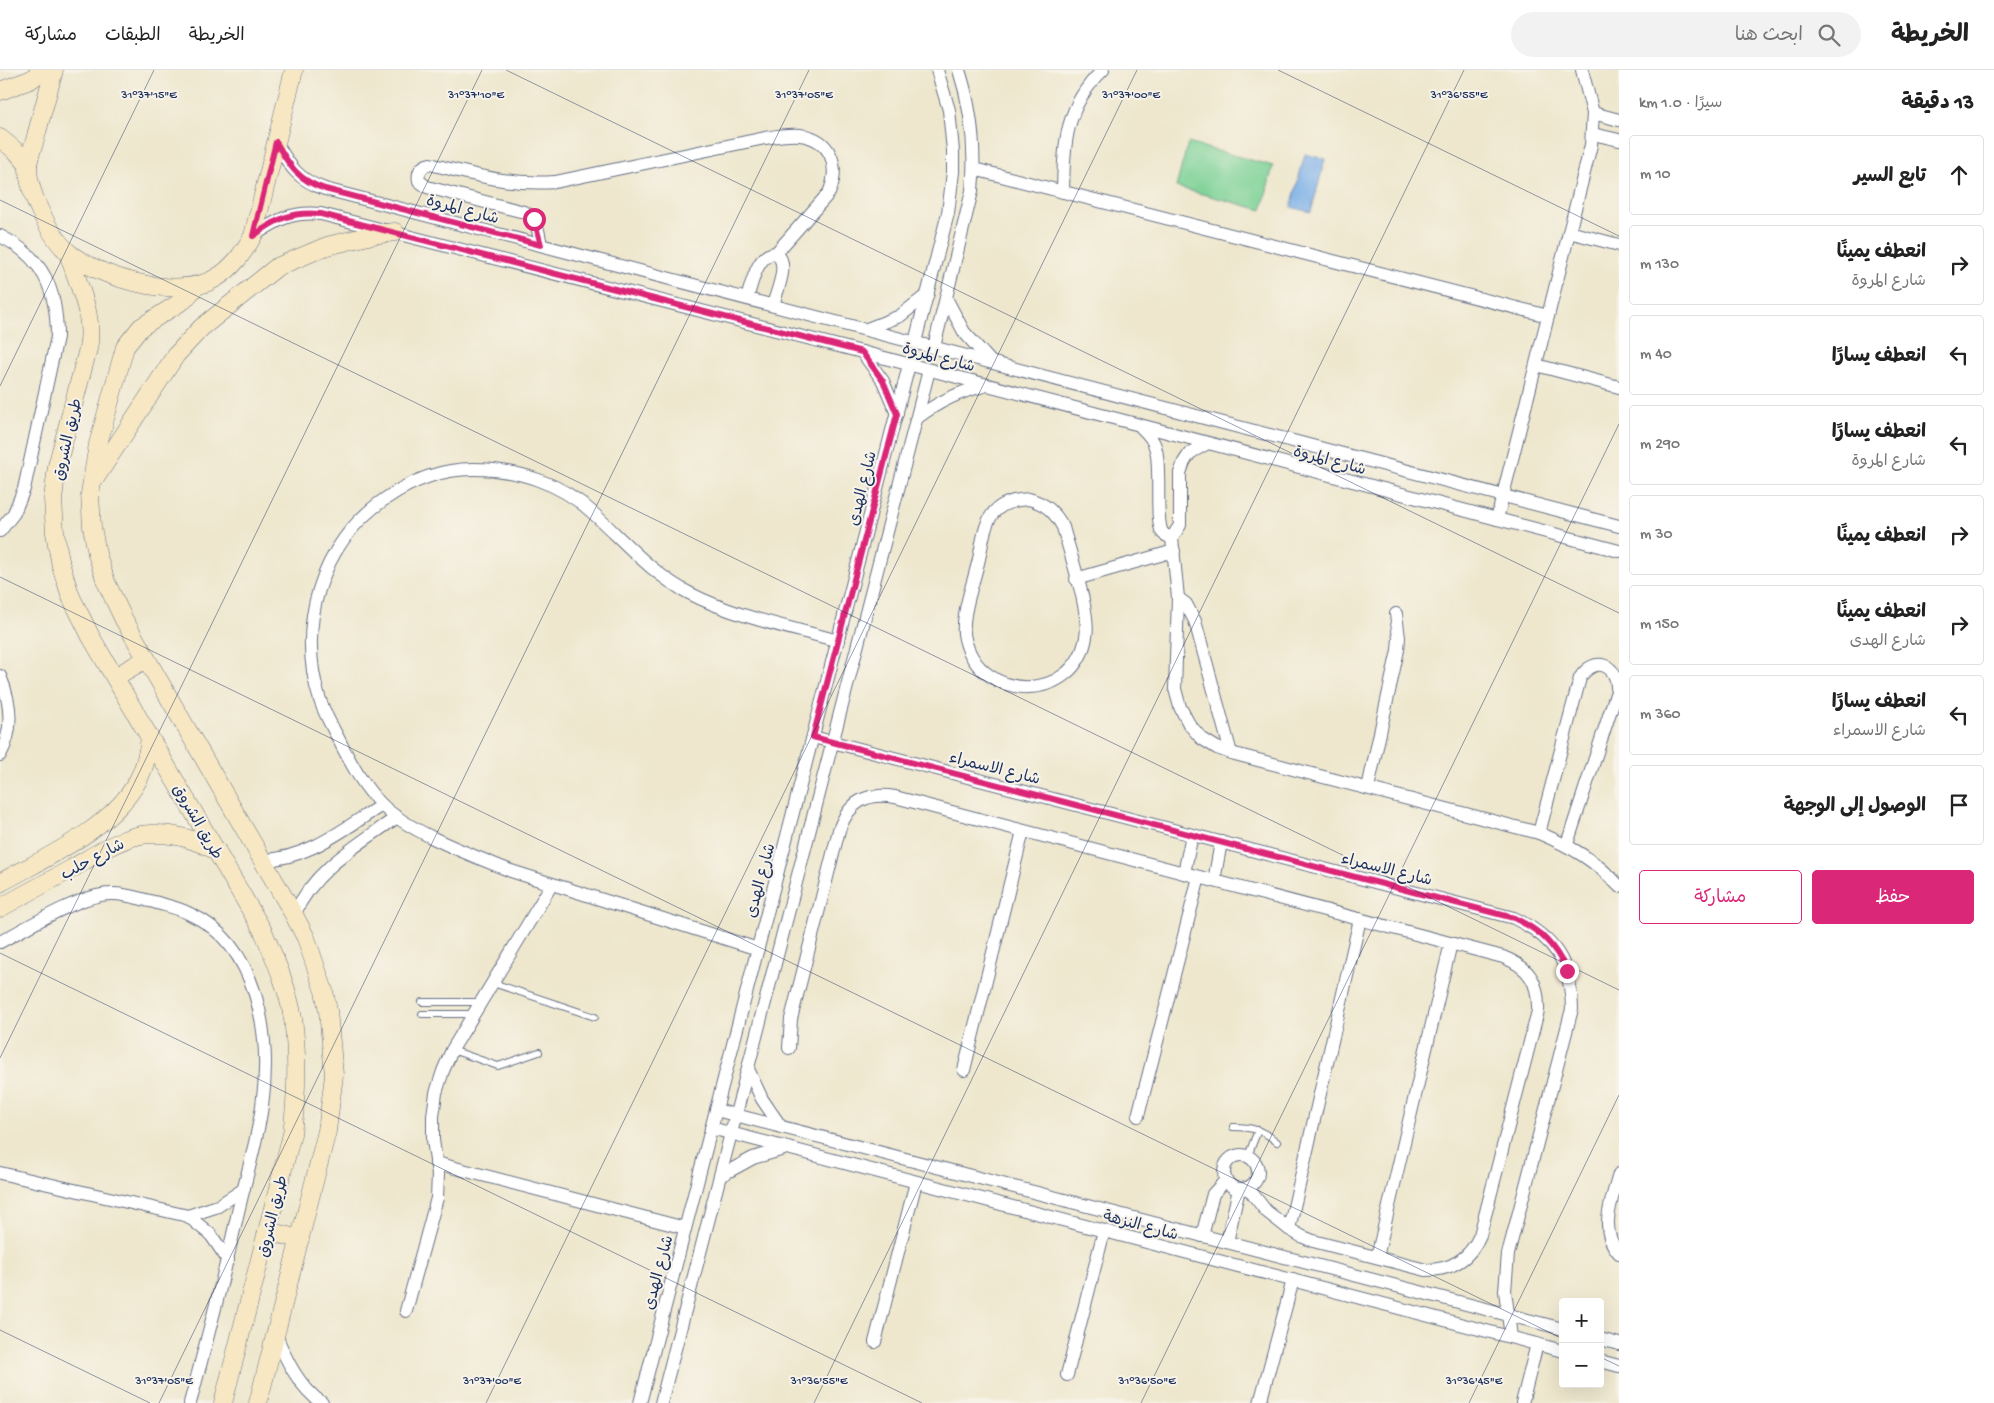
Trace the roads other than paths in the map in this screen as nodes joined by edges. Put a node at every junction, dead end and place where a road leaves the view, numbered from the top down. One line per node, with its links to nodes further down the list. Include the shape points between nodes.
1 (44, 70): 8 (street, via 30,80)
2 (54, 70): 15 (street)
3 (937, 70): 27 (street, via 950,116 953,172 948,213)
4 (959, 70): 16 (street, via 969,105)
5 (1103, 70): 17 (street, via 1084,91 1069,122)
6 (1582, 70): 9 (street)
7 (295, 73): 14 (street)
8 (0, 91)
9 (1593, 114): 10 (street); 11 (street)
10 (1619, 120)
11 (1593, 134): 13 (street); 19 (street)
12 (0, 138): 15 (street)
13 (1619, 140)
14 (276, 142): 21 (street); 22 (street, شارع المروة, via 291,168 312,185)
15 (28, 165): 24 (street, via 40,211)
16 (974, 170): 17 (street); 29 (street, via 968,212)
17 (1062, 192): 31 (street)
18 (394, 232): 21 (street, شارع المروة, via 307,212 281,218); 35 (street, شارع المروة); 46 (street, via 335,244 277,267 201,328 176,355)
19 (1569, 232): 23 (street); 31 (street)
20 (0, 236): 50 (street, via 22,249 39,267 51,289 57,312 57,337 24,489 14,513)
21 (253, 236): 26 (street, via 231,267)
22 (541, 245): 25 (street, via 531,216 427,187 419,181 421,168 430,164 503,182 555,182 765,138 799,135 812,138 831,155 834,181 829,193); 28 (street, شارع المروة)
23 (1619, 245)
24 (68, 252): 26 (street, via 89,266 142,284); 60 (street, طريق الشروق, via 86,305 90,334 57,466 53,499 55,533 71,598)
25 (776, 253): 28 (street, via 762,258); 30 (street, via 783,268)
26 (198, 286): 46 (street, طريق الشروق, via 184,300 141,327 125,347 98,444)
27 (928, 294): 32 (street, via 900,316); 33 (street)
28 (747, 298): 30 (street, شارع المروة)
29 (946, 298): 34 (street); 36 (street, via 964,332)
30 (773, 305): 32 (street, شارع المروة)
31 (1548, 316): 38 (street)
32 (867, 329): 33 (street, شارع المروة)
33 (915, 342): 34 (street, شارع المروة)
34 (934, 347): 36 (street, شارع المروة)
35 (862, 352): 37 (street, شارع المروة); 42 (street, via 883,381)
36 (990, 361): 47 (street, شارع المروة)
37 (909, 365): 39 (street, شارع المروة); 42 (street, شارع الهدى)
38 (1536, 365): 41 (street); 47 (street)
39 (929, 370): 40 (street, شارع المروة); 43 (street)
40 (986, 385): 43 (street, via 949,397); 44 (street, شارع المروة)
41 (1619, 387)
42 (897, 414): 57 (street, شارع الهدى)
43 (917, 418): 63 (street)
44 (1141, 427): 45 (street, شارع المروة); 51 (street, via 1156,448 1160,526 1166,536)
45 (1206, 444): 48 (street, شارع المروة); 51 (street, via 1190,452 1180,473 1180,525)
46 (91, 484): 58 (street, طريق الشروق, via 92,527 97,554 106,582)
47 (1503, 496): 48 (street); 49 (street, شارع المروة)
48 (1497, 519): 53 (street, شارع المروة)
49 (1619, 526)
50 (0, 531)
51 (1172, 538): 52 (street)
52 (1174, 551): 54 (street); 55 (street)
53 (1619, 551)
54 (1076, 578): 54 (street, via 1087,621 1081,654 1071,668 1050,683 1025,688 1008,686 979,668 964,637 963,620 984,532 989,518 1000,507 1013,500 1029,499 1044,504 1056,514 1063,527)
55 (1178, 598): 64 (street, via 1186,604 1195,621); 64 (street, via 1175,689 1180,707 1201,738 1216,748)
56 (1396, 614): 66 (street, via 1398,650)
57 (838, 641): 61 (street, شارع الهدى); 67 (street, via 718,606 689,593 663,578 592,512 548,482 507,471 472,469 436,473 403,487 373,507 348,532 329,562 316,596 310,631 312,667 321,702 354,769)
58 (146, 659): 60 (street); 77 (street, طريق الشروق)
59 (0, 676): 65 (street, via 10,711 9,730)
60 (115, 677): 62 (street, طريق الشروق)
61 (813, 737): 63 (street, شارع الاسمراء); 89 (street, شارع الهدى)
62 (150, 738): 69 (street, شارع حلب, via 138,780 111,816); 76 (street, طريق الشروق)
63 (833, 742): 72 (street, شارع الاسمراء); 99 (street)
64 (1231, 752): 66 (street)
65 (0, 755)
66 (1368, 788): 71 (street)
67 (382, 805): 68 (street); 77 (street, via 304,852 277,860)
68 (397, 817): 82 (street, via 471,855); 85 (street, via 320,875 301,899)
69 (94, 830): 75 (street); 81 (street, شارع حلب)
70 (1023, 831): 78 (street); 96 (street, via 883,795 871,796 850,808 839,830 790,1020); 100 (street)
71 (1540, 833): 74 (street); 74 (street, via 1580,678 1584,670 1600,664 1615,674 1617,691)
72 (1192, 835): 73 (street, شارع الاسمراء); 78 (street)
73 (1221, 842): 80 (street); 133 (street, شارع الاسمراء, via 1514,918 1531,926 1559,953 1572,990 1572,1009 1508,1254 1505,1279)
74 (1567, 844): 83 (street, via 1603,868)
75 (105, 849): 76 (street, شارع حلب, via 127,839 150,834 174,834 197,840); 84 (street, شارع حلب)
76 (217, 851): 123 (street, طريق الشروق, via 263,931 280,971 292,1017 297,1060 296,1102 292,1134)
77 (263, 860): 85 (street, طريق الشروق)
78 (1184, 873): 79 (street)
79 (1199, 877): 80 (street); 103 (street)
80 (1214, 881): 86 (street)
81 (0, 883)
82 (552, 884): 89 (street); 90 (street)
83 (1619, 886)
84 (0, 908)
85 (294, 915): 126 (street, طريق الشروق, via 306,938 324,991 334,1075 328,1131)
86 (1360, 919): 88 (street); 122 (street)
87 (0, 942): 119 (street, via 78,902 110,894 182,910 204,920 223,935 238,954 248,976 256,1000 265,1052 262,1105)
88 (1451, 943): 129 (street); 129 (street, via 1516,962 1534,983 1538,1011 1475,1246 1460,1262 1438,1270 1426,1270)
89 (758, 948): 101 (street, شارع الهدى)
90 (493, 983): 92 (street); 95 (lane)
91 (422, 1002): 92 (lane)
92 (481, 1002): 94 (street)
93 (422, 1014): 94 (lane)
94 (474, 1014): 97 (street)
95 (595, 1017)
96 (789, 1048)
97 (452, 1050): 98 (lane, via 498,1066); 112 (street, via 435,1101 433,1140)
98 (539, 1052)
99 (748, 1069): 102 (street); 104 (street, via 762,1100)
100 (964, 1070)
101 (716, 1110): 102 (street, شارع النزهة); 105 (street, شارع الهدى)
102 (736, 1115): 104 (street, شارع النزهة); 108 (street)
103 (1138, 1116)
104 (781, 1127): 125 (street, شارع النزهة)
105 (711, 1128): 108 (street, شارع النزهة); 121 (street, شارع الهدى)
106 (1233, 1128): 107 (lane)
107 (1258, 1130): 109 (lane); 111 (lane)
108 (731, 1133): 110 (street, شارع النزهة); 115 (street)
109 (1277, 1142)
110 (788, 1148): 115 (street, via 752,1158); 117 (street, شارع النزهة)
111 (1248, 1156): 116 (street, via 1239,1154 1230,1158 1223,1171); 118 (street, via 1258,1172 1255,1181)
112 (436, 1163): 121 (street); 132 (street, via 437,1198)
113 (0, 1173): 120 (street)
114 (1619, 1174): 128 (street, via 1607,1217 1608,1233)
115 (720, 1176): 150 (street)
116 (1225, 1180): 118 (street, via 1231,1187); 125 (street, via 1213,1194)
117 (916, 1182): 124 (street, شارع النزهة); 138 (street)
118 (1244, 1188): 122 (street); 127 (street)
119 (244, 1189): 120 (street, via 218,1206); 130 (street)
120 (188, 1216): 130 (street, via 211,1235)
121 (685, 1228): 149 (street, شارع الهدى)
122 (1289, 1229): 129 (street, via 1313,1241)
123 (267, 1231): 126 (street); 146 (street, طريق الشروق)
124 (1104, 1231): 131 (street, شارع النزهة); 144 (street)
125 (1202, 1236): 127 (street, شارع النزهة)
126 (300, 1239): 135 (street, طريق الشروق)
127 (1227, 1242): 133 (street, شارع النزهة)
128 (1619, 1253)
129 (1377, 1257)
130 (228, 1260): 145 (street)
131 (1293, 1280): 136 (street, شارع النزهة); 151 (street)
132 (406, 1311)
133 (1508, 1315): 134 (street, شارع النزهة); 136 (street, شارع الاسمراء)
134 (1559, 1328)
135 (276, 1335): 147 (street, طريق الشروق); 148 (street, via 300,1381)
136 (1511, 1338): 139 (street, شارع النزهة)
137 (1604, 1340): 140 (street)
138 (875, 1342)
139 (1537, 1344): 141 (street, شارع النزهة); 152 (street)
140 (1619, 1344)
141 (1559, 1350)
142 (1604, 1362): 143 (street)
143 (1619, 1366)
144 (1067, 1375)
145 (190, 1403)
146 (223, 1403)
147 (258, 1403)
148 (322, 1403)
149 (640, 1403)
150 (661, 1403)
151 (1260, 1403)
152 (1522, 1403)

